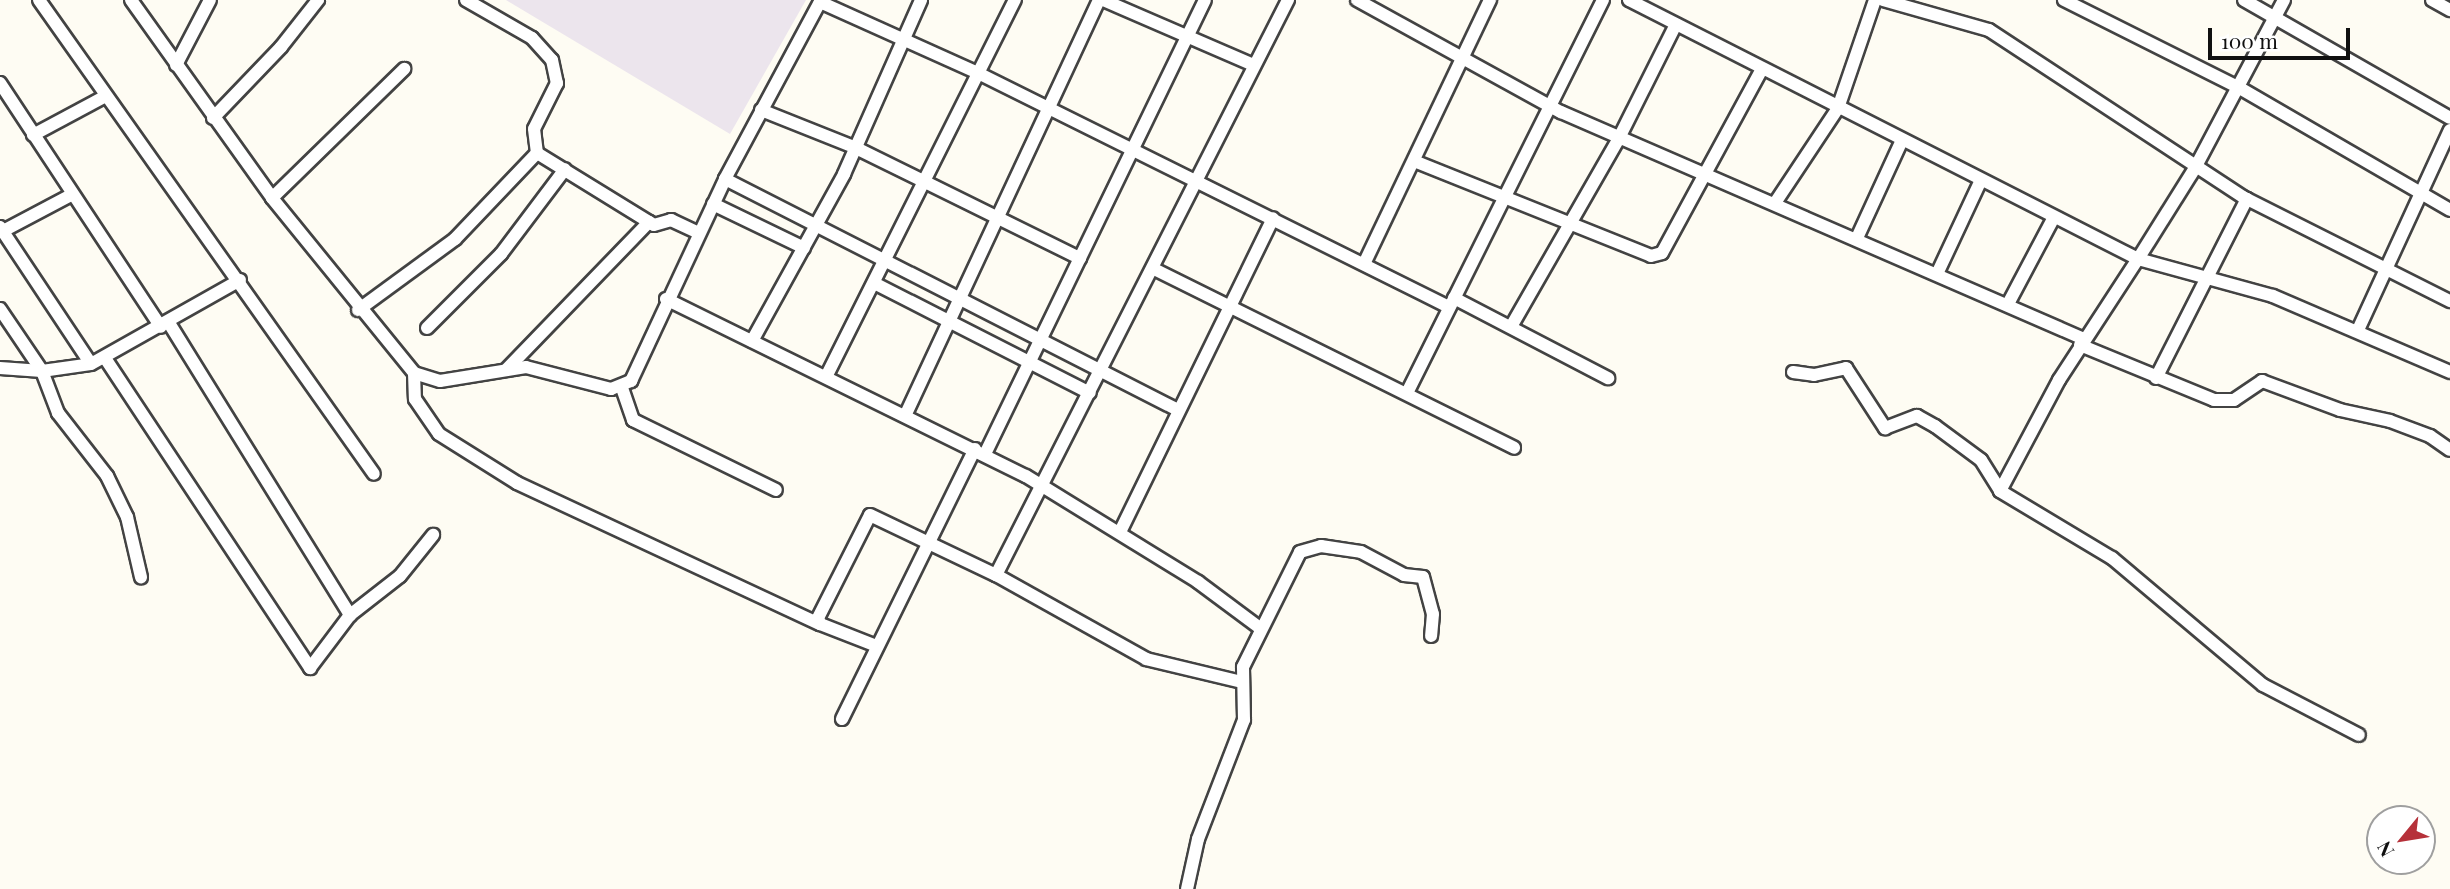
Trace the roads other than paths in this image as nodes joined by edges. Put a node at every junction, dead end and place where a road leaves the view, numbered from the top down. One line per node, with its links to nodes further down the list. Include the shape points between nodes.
1 (39, 0): 35 (street)
2 (131, 0): 28 (street)
3 (210, 0): 28 (street)
4 (318, 0): 40 (street, via 281,47)
5 (466, 0): 48 (street, via 532,38 552,60 557,83 534,129)
6 (921, 0): 26 (street)
7 (1015, 0): 32 (street)
8 (1101, 0): 25 (street); 39 (street)
9 (1205, 0): 25 (street)
10 (1288, 0): 29 (street)
11 (1357, 0): 27 (street)
12 (1490, 0): 27 (street)
13 (1604, 0): 36 (street)
14 (1629, 0): 24 (street)
15 (1875, 0): 37 (street)
16 (1883, 0): 50 (street, via 1989,30)
17 (2064, 0): 34 (street)
18 (2244, 0): 23 (street)
19 (2284, 0): 23 (street)
20 (2432, 0): 22 (street)
21 (820, 1): 26 (street); 38 (street)
22 (2450, 10)
23 (2275, 18): 34 (street); 41 (street)
24 (1675, 24): 31 (street); 44 (street)
25 (1186, 38): 29 (street); 47 (street)
26 (903, 40): 32 (street); 46 (street)
27 (1464, 56): 36 (street); 49 (street)
28 (176, 65): 40 (street)
29 (1253, 65): 54 (street)
30 (404, 69): 60 (street)
31 (1762, 69): 37 (street); 52 (street)
32 (978, 73): 39 (street); 56 (street)
33 (0, 83): 43 (street)
34 (2238, 87): 50 (street); 57 (street)
35 (104, 97): 43 (street); 83 (street)
36 (1552, 107): 44 (street); 59 (street)
37 (1838, 108): 45 (street); 62 (street)
38 (761, 110): 46 (street); 53 (street)
39 (1048, 110): 47 (street); 66 (street)
40 (213, 117): 60 (street)
41 (2450, 118)
42 (2450, 130): 57 (street)
43 (33, 135): 58 (street)
44 (1619, 138): 52 (street); 69 (street)
45 (1902, 140): 55 (street); 73 (street)
46 (854, 147): 56 (street); 70 (street)
47 (1132, 150): 54 (street); 75 (street)
48 (537, 153): 51 (street); 91 (street, via 456,239)
49 (1414, 161): 59 (street); 78 (street)
50 (2195, 168): 61 (street); 76 (street)
51 (565, 169): 68 (street); 96 (street, via 500,254)
52 (1709, 174): 62 (street); 69 (street, via 1662,253 1651,256)
53 (725, 179): 63 (street); 70 (street)
54 (1198, 180): 67 (street); 80 (street)
55 (1981, 180): 65 (street); 81 (street)
56 (925, 182): 66 (street); 77 (street)
57 (2420, 192): 64 (street); 79 (street)
58 (71, 195): 72 (street); 94 (street)
59 (1505, 196): 69 (street); 88 (street)
60 (272, 198): 91 (street)
61 (2247, 199): 79 (street); 82 (street)
62 (1774, 203): 73 (street)
63 (713, 204): 71 (street); 74 (street)
64 (2450, 210)
65 (2054, 216): 76 (street); 89 (street)
66 (998, 218): 75 (street); 85 (street)
67 (1273, 218): 78 (street); 92 (street)
68 (649, 222): 71 (street, via 671,220); 108 (street)
69 (1570, 222): 95 (street)
70 (816, 226): 74 (street); 77 (street)
71 (699, 233): 86 (street)
72 (2, 234): 104 (street)
73 (1857, 238): 81 (street)
74 (804, 248): 99 (street)
75 (1080, 258): 98 (street)
76 (2137, 259): 82 (street); 100 (street)
77 (884, 262): 84 (street); 85 (street)
78 (1364, 264): 88 (street)
79 (2384, 266): 87 (street); 97 (street)
80 (1154, 269): 92 (street); 109 (street)
81 (1937, 274): 89 (street)
82 (2206, 278): 97 (street, via 2273,296); 114 (street)
83 (240, 280): 94 (street); 123 (street)
84 (874, 283): 93 (street); 112 (street)
85 (960, 298): 93 (street); 98 (street)
86 (666, 299): 99 (street); 115 (street, via 631,381)
87 (2450, 301)
88 (1451, 302): 95 (street); 117 (street)
89 (2008, 304): 100 (street)
90 (0, 309): 107 (street)
91 (358, 310): 111 (street)
92 (1229, 310): 117 (street); 118 (street)
93 (950, 321): 103 (street); 119 (street)
94 (165, 325): 102 (street); 132 (street)
95 (1512, 325): 113 (street)
96 (427, 328)
97 (2358, 330): 106 (street)
98 (1041, 338): 103 (street); 109 (street)
99 (752, 341): 112 (street)
100 (2082, 342): 114 (street); 126 (street)
101 (2450, 356): 106 (street)
102 (105, 358): 104 (street); 132 (street, via 310,668)
103 (1030, 362): 116 (street); 122 (street)
104 (91, 364): 107 (street)
105 (0, 368): 107 (street)
106 (2447, 370)
107 (42, 371): 131 (street, via 58,412 123,505)
108 (505, 371): 111 (street, via 440,382); 115 (street, via 551,369)
109 (1102, 371): 116 (street); 118 (street)
110 (1793, 372): 126 (street, via 1814,376 1846,368 1885,428 1917,416 1981,460)
111 (414, 373): 133 (street, via 415,399 439,434 517,483)
112 (826, 377): 119 (street)
113 (1608, 378)
114 (2156, 378): 121 (street, via 2225,402 2262,381 2340,410 2400,424)
115 (622, 388): 125 (street, via 633,420)
116 (1090, 393): 124 (street)
117 (1406, 393): 120 (street)
118 (1176, 409): 127 (street)
119 (905, 416): 122 (street)
120 (1514, 448)
121 (2450, 450)
122 (980, 452): 124 (street); 129 (street)
123 (374, 474)
124 (1041, 485): 127 (street); 130 (street)
125 (776, 490)
126 (2000, 491): 139 (street, via 2112,558 2263,685)
127 (1120, 532): 134 (street)
128 (433, 535): 132 (street, via 400,576)
129 (925, 542): 130 (street); 133 (street, via 870,515 819,612); 136 (street)
130 (996, 575): 137 (street, via 1146,659)
131 (141, 577)
132 (350, 615)
133 (820, 624): 136 (street)
134 (1260, 628): 135 (street, via 1300,552 1321,546 1361,552 1404,575 1423,578 1433,614); 137 (street)
135 (1431, 636)
136 (874, 645): 138 (street)
137 (1242, 682): 140 (street, via 1244,720 1198,839)
138 (842, 719)
139 (2360, 735)
140 (1187, 889)

